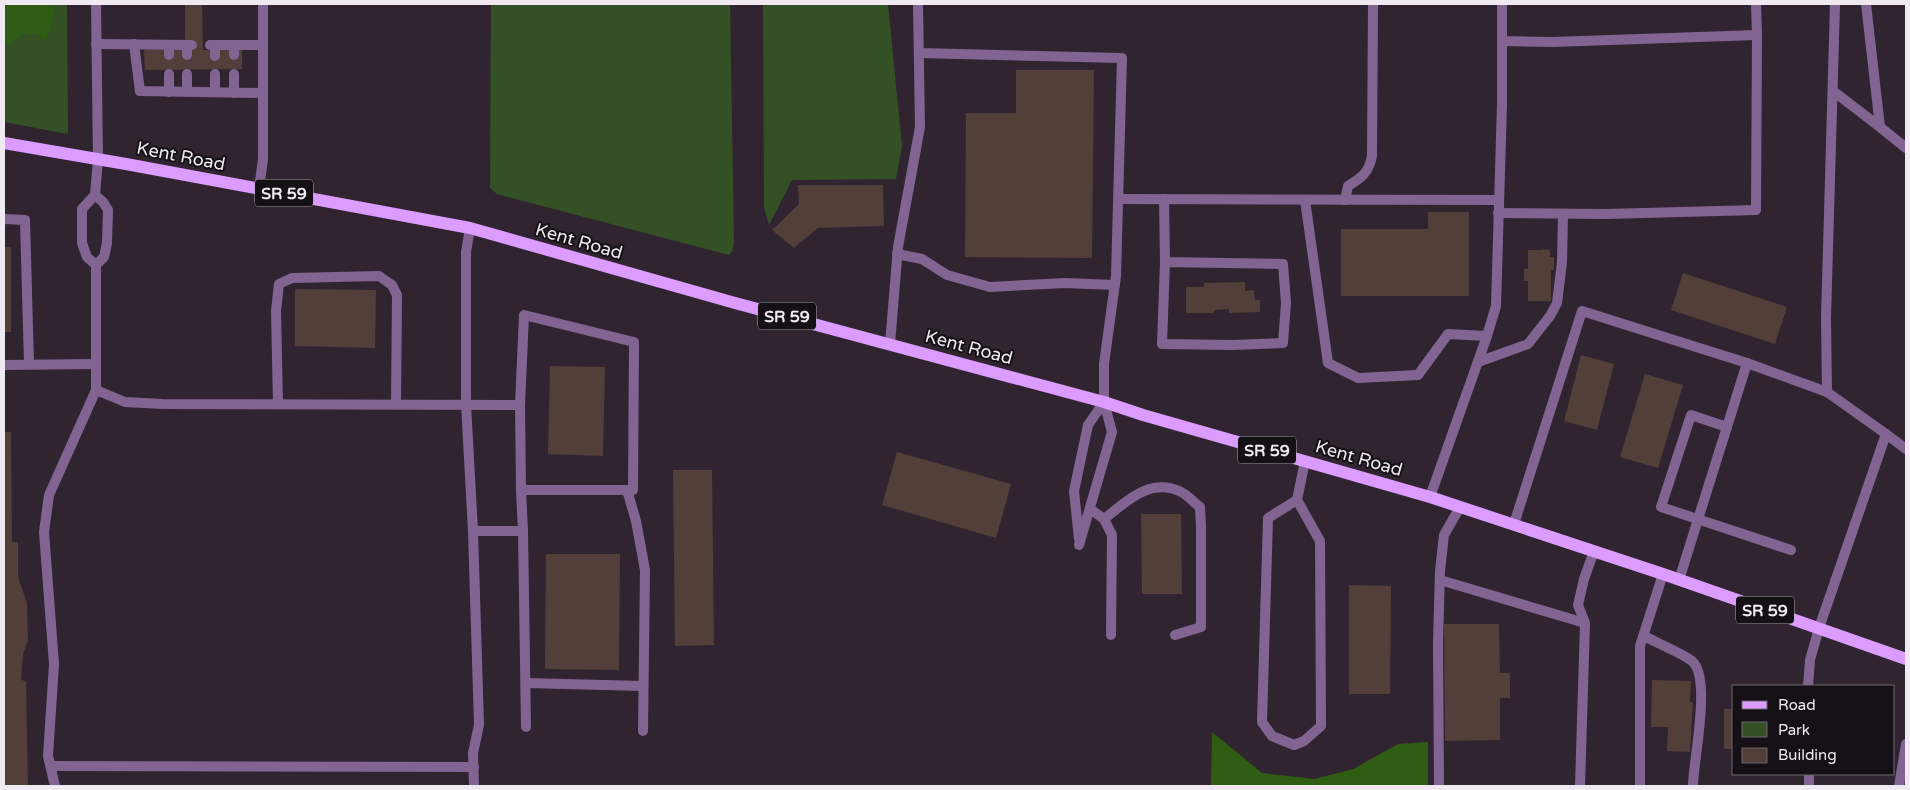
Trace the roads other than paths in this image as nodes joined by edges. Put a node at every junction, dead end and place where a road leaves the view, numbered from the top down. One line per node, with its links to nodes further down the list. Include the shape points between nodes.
1 (96, 4): 11 (street)
2 (264, 4): 13 (street)
3 (918, 4): 15 (street)
4 (1373, 4): 36 (street, via 1372,156 1370,168 1348,186)
5 (1502, 4): 10 (street)
6 (1756, 4): 9 (street)
7 (1835, 4): 21 (street)
8 (1866, 4): 27 (street)
9 (1757, 35): 10 (street); 39 (street, via 1756,210)
10 (1503, 42): 37 (street)
11 (96, 44): 12 (street); 30 (street)
12 (134, 44): 14 (street, via 169,50); 22 (street, via 140,91)
13 (263, 45): 16 (street, via 234,50 213,45); 26 (street)
14 (188, 48)
15 (919, 53): 33 (street, via 1122,58); 42 (street, via 920,127)
16 (215, 56)
17 (169, 74): 22 (street)
18 (187, 74): 23 (street)
19 (215, 74): 24 (street)
20 (234, 74): 25 (street)
21 (1834, 91): 27 (street); 54 (street, via 1826,299)
22 (169, 92): 23 (street)
23 (187, 92): 24 (street)
24 (215, 92): 25 (street)
25 (234, 92): 26 (street)
26 (263, 93): 31 (street)
27 (1880, 127): 29 (street)
28 (4, 144): 30 (main road, Kent Road / SR 59)
29 (1906, 148)
30 (98, 159): 31 (main road, Kent Road / SR 59); 32 (street)
31 (259, 189): 41 (main road, Kent Road / SR 59)
32 (95, 195): 44 (street, via 108,210 104,257); 44 (street, via 82,209 82,243 87,256)
33 (1119, 199): 34 (street); 45 (street)
34 (1164, 199): 35 (street); 43 (street)
35 (1306, 200): 36 (street); 46 (street, via 1328,363 1358,378 1418,375 1448,334)
36 (1345, 200): 37 (street)
37 (1498, 200): 38 (street)
38 (1498, 213): 39 (street); 46 (street, via 1496,306)
39 (1563, 214): 48 (street, via 1557,303 1550,316 1528,344)
40 (4, 218): 50 (street, via 25,220)
41 (470, 228): 47 (main road, Kent Road / SR 59); 58 (street, via 466,252)
42 (897, 254): 45 (street, via 922,259 947,275 990,287); 47 (street)
43 (1165, 262): 43 (street, via 1162,344 1283,343 1286,303 1282,264)
44 (96, 265): 51 (street)
45 (1115, 284): 55 (street, via 1104,364)
46 (1487, 336): 48 (street)
47 (890, 344): 55 (main road, Kent Road / SR 59)
48 (1478, 362): 66 (street)
49 (1747, 363): 54 (street); 60 (street); 72 (street, via 1582,311)
50 (29, 364): 51 (street); 52 (street)
51 (96, 364): 53 (street)
52 (4, 365)
53 (96, 390): 56 (street, via 125,402); 92 (street, via 49,495 44,532 54,664 48,756)
54 (1827, 392): 61 (street)
55 (1104, 402): 63 (main road, Kent Road / SR 59); 69 (street, via 1112,432); 69 (street, via 1088,425 1074,491 1079,544)
56 (278, 404): 57 (street); 57 (street, via 276,311 279,284 292,278 379,276 392,285 397,295)
57 (396, 404): 58 (street)
58 (466, 404): 59 (street); 73 (street)
59 (520, 405): 64 (street); 65 (street, via 524,316 634,342 633,490)
60 (1727, 427): 71 (street); 71 (street, via 1691,415 1661,507)
61 (1886, 434): 62 (street); 81 (street)
62 (1906, 449)
63 (1305, 461): 66 (main road, Kent Road / SR 59); 67 (street)
64 (522, 490): 65 (street); 74 (street)
65 (627, 490): 88 (street, via 645,570)
66 (1430, 497): 68 (main road, Kent Road / SR 59)
67 (1297, 500): 67 (street, via 1268,518 1262,722 1272,736 1294,745 1321,726 1320,541)
68 (1460, 507): 72 (main road, Kent Road / SR 59); 78 (street, via 1444,535)
69 (1090, 509): 70 (street)
70 (1104, 519): 82 (street, via 1112,535); 83 (street, via 1136,494 1158,487 1182,492 1200,508 1201,627)
71 (1698, 519): 75 (street); 79 (street)
72 (1514, 524): 76 (main road, Kent Road / SR 59)
73 (473, 530): 74 (street); 93 (street, via 479,725 473,754)
74 (523, 531): 86 (street)
75 (1791, 550)
76 (1594, 551): 77 (main road, Kent Road / SR 59); 80 (street, via 1578,605)
77 (1663, 574): 79 (main road, Kent Road / SR 59); 84 (street)
78 (1440, 580): 80 (street); 96 (street)
79 (1679, 580): 81 (main road, Kent Road / SR 59)
80 (1585, 623): 97 (street)
81 (1819, 628): 85 (main road, Kent Road / SR 59); 87 (street, via 1810,660)
82 (1111, 635)
83 (1175, 635)
84 (1644, 636): 98 (street, via 1640,646); 99 (street, via 1693,661 1701,678 1699,743)
85 (1906, 659)
86 (526, 683): 88 (street); 89 (street)
87 (1808, 685)
88 (643, 686): 90 (street)
89 (526, 728)
90 (643, 731)
91 (1906, 744): 100 (street)
92 (51, 766): 93 (street); 94 (street)
93 (474, 768): 95 (street)
94 (55, 786)
95 (474, 786)
96 (1439, 786)
97 (1580, 786)
98 (1640, 786)
99 (1693, 786)
100 (1900, 786)

